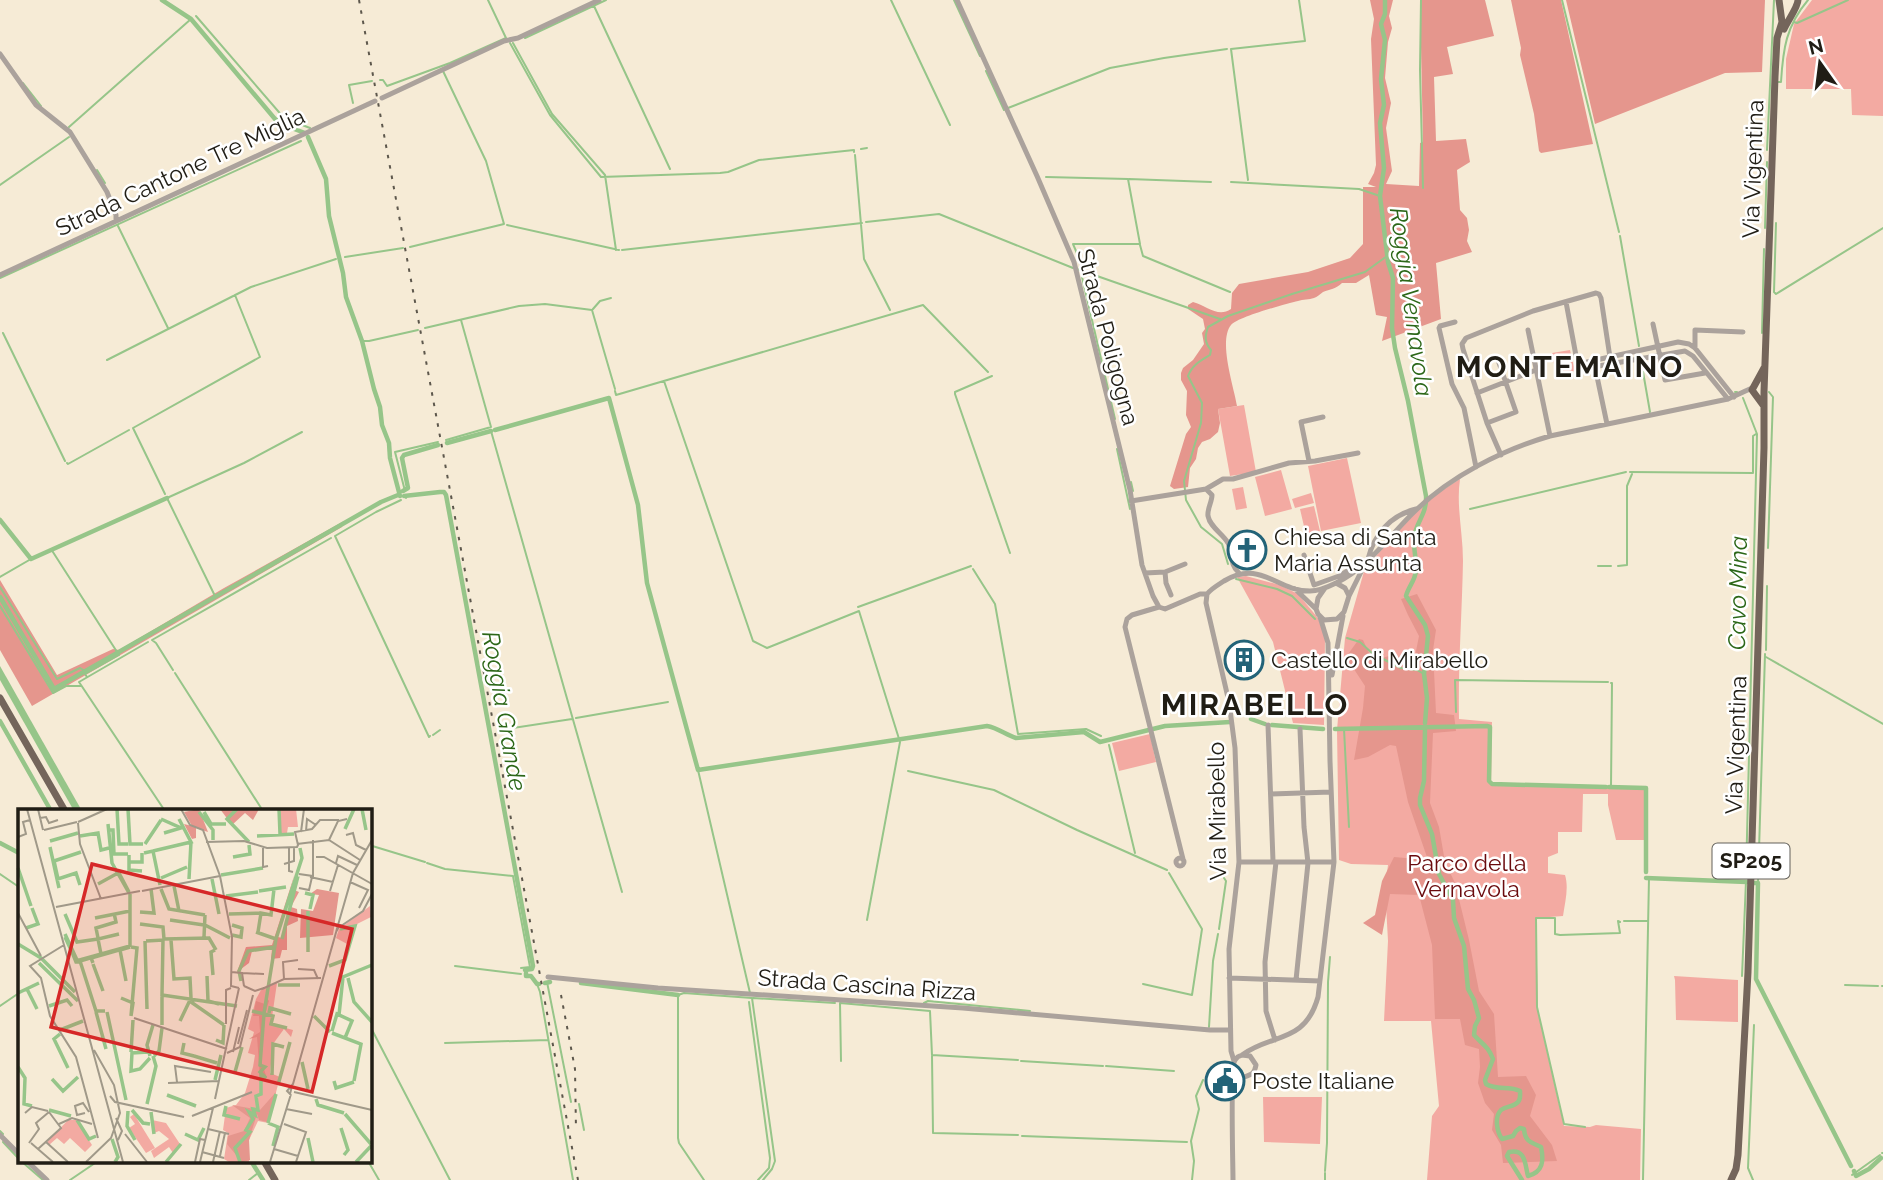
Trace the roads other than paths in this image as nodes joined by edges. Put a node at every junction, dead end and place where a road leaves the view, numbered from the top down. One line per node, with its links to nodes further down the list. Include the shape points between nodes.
1 (599, 0): 8 (street)
2 (957, 0): 43 (street, Strada Poligogna, via 1074,262)
3 (1799, 1): 5 (main road, SP205)
4 (1779, 3): 5 (main road, SP205, via 1785,10); 6 (main road, SP205, via 1782,22)
5 (1793, 10): 6 (main road, SP205)
6 (1777, 46): 29 (main road, Via Vigentina / SP205, via 1766,364)
7 (0, 54): 10 (street, via 36,105 70,132 107,192)
8 (383, 98)
9 (375, 101): 10 (street, Strada Cantone Tre Miglia)
10 (116, 221): 11 (street, Strada Cantone Tre Miglia)
11 (0, 275)
12 (1566, 302): 23 (street, via 1599,294); 24 (street, via 1577,361); 30 (street, via 1464,340)
13 (1455, 322): 39 (street, via 1439,328 1452,384 1464,408)
14 (1653, 324): 17 (street)
15 (1528, 330): 26 (street)
16 (1742, 332): 18 (street, via 1695,330)
17 (1658, 347): 18 (street, via 1678,342); 19 (street); 20 (street)
18 (1695, 348): 31 (street)
19 (1632, 352): 22 (street); 23 (street)
20 (1660, 355): 22 (street); 27 (street, via 1685,351); 27 (street, via 1665,380)
21 (1498, 360): 28 (street)
22 (1634, 360): 23 (street)
23 (1610, 361): 24 (street); 25 (street)
24 (1582, 366): 25 (street)
25 (1595, 367): 34 (street)
26 (1536, 370): 28 (street); 35 (street)
27 (1706, 373): 31 (street)
28 (1505, 382): 30 (street); 33 (street, via 1516,412)
29 (1757, 389): 31 (street); 90 (main road, Via Vigentina / SP205, via 1764,406 1748,972)
30 (1477, 393): 33 (street)
31 (1733, 397): 34 (street)
32 (1323, 417): 38 (street, via 1301,422)
33 (1487, 423): 37 (street)
34 (1607, 425): 35 (street)
35 (1550, 436): 37 (street)
36 (1358, 453): 38 (street)
37 (1501, 455): 39 (street)
38 (1309, 461): 40 (street)
39 (1476, 467): 44 (street)
40 (1215, 483): 41 (street); 42 (street)
41 (1206, 489): 42 (street); 43 (street)
42 (1212, 495): 50 (street, via 1208,516 1229,545)
43 (1131, 501): 49 (street, Strada Poligogna)
44 (1416, 509): 46 (street); 46 (street, via 1385,524)
45 (1304, 555): 51 (street, via 1314,585)
46 (1364, 562): 51 (street); 55 (street)
47 (1185, 564): 48 (street)
48 (1165, 572): 49 (street); 54 (street)
49 (1145, 573): 56 (street, Strada Poligogna)
50 (1239, 573): 52 (street); 53 (street)
51 (1330, 585): 52 (street, via 1310,591); 55 (street, via 1345,588); 57 (street, via 1318,598)
52 (1294, 588): 57 (street)
53 (1207, 594): 56 (street); 70 (street, Via Mirabello, via 1233,725)
54 (1171, 595)
55 (1349, 596): 58 (street)
56 (1159, 607): 68 (street, via 1132,615 1125,627)
57 (1316, 609): 59 (street)
58 (1343, 615): 59 (street, via 1328,621); 61 (street)
59 (1320, 617): 61 (street, via 1328,643)
60 (0, 698): 67 (main road)
61 (1329, 706): 64 (street)
62 (1268, 725): 66 (street)
63 (1300, 729): 65 (street)
64 (1331, 792): 65 (street); 71 (street)
65 (1303, 793): 66 (street); 72 (street)
66 (1271, 794): 69 (street)
67 (64, 809)
68 (1183, 859)
69 (1275, 861): 70 (street); 72 (street); 75 (street)
70 (1239, 862): 74 (street, Via Mirabello)
71 (1334, 862): 72 (street); 77 (street)
72 (1308, 863): 76 (street)
73 (549, 977): 78 (street, Strada Cascina Rizza)
74 (1229, 978): 75 (street); 78 (street, Via Mirabello)
75 (1265, 979): 76 (street); 79 (street, via 1266,1010)
76 (1296, 980): 77 (street)
77 (1320, 981): 79 (street, via 1308,1018)
78 (1230, 1030): 81 (street, Via Mirabello)
79 (1275, 1040): 80 (street)
80 (1264, 1045): 81 (street); 82 (street)
81 (1239, 1058): 82 (street); 83 (street)
82 (1254, 1060): 84 (street, via 1254,1072)
83 (1234, 1069): 84 (street); 85 (street)
84 (1242, 1077): 85 (street)
85 (1232, 1090): 93 (street)
86 (0, 1135): 87 (street)
87 (18, 1153)
88 (28, 1162): 91 (street)
89 (265, 1162): 92 (main road)
90 (1736, 1169): 94 (main road, Via Vigentina / SP205); 95 (main road, Via Vigentina / SP205)
91 (47, 1180)
92 (275, 1180)
93 (1233, 1180)
94 (1731, 1180)
95 (1739, 1180)

